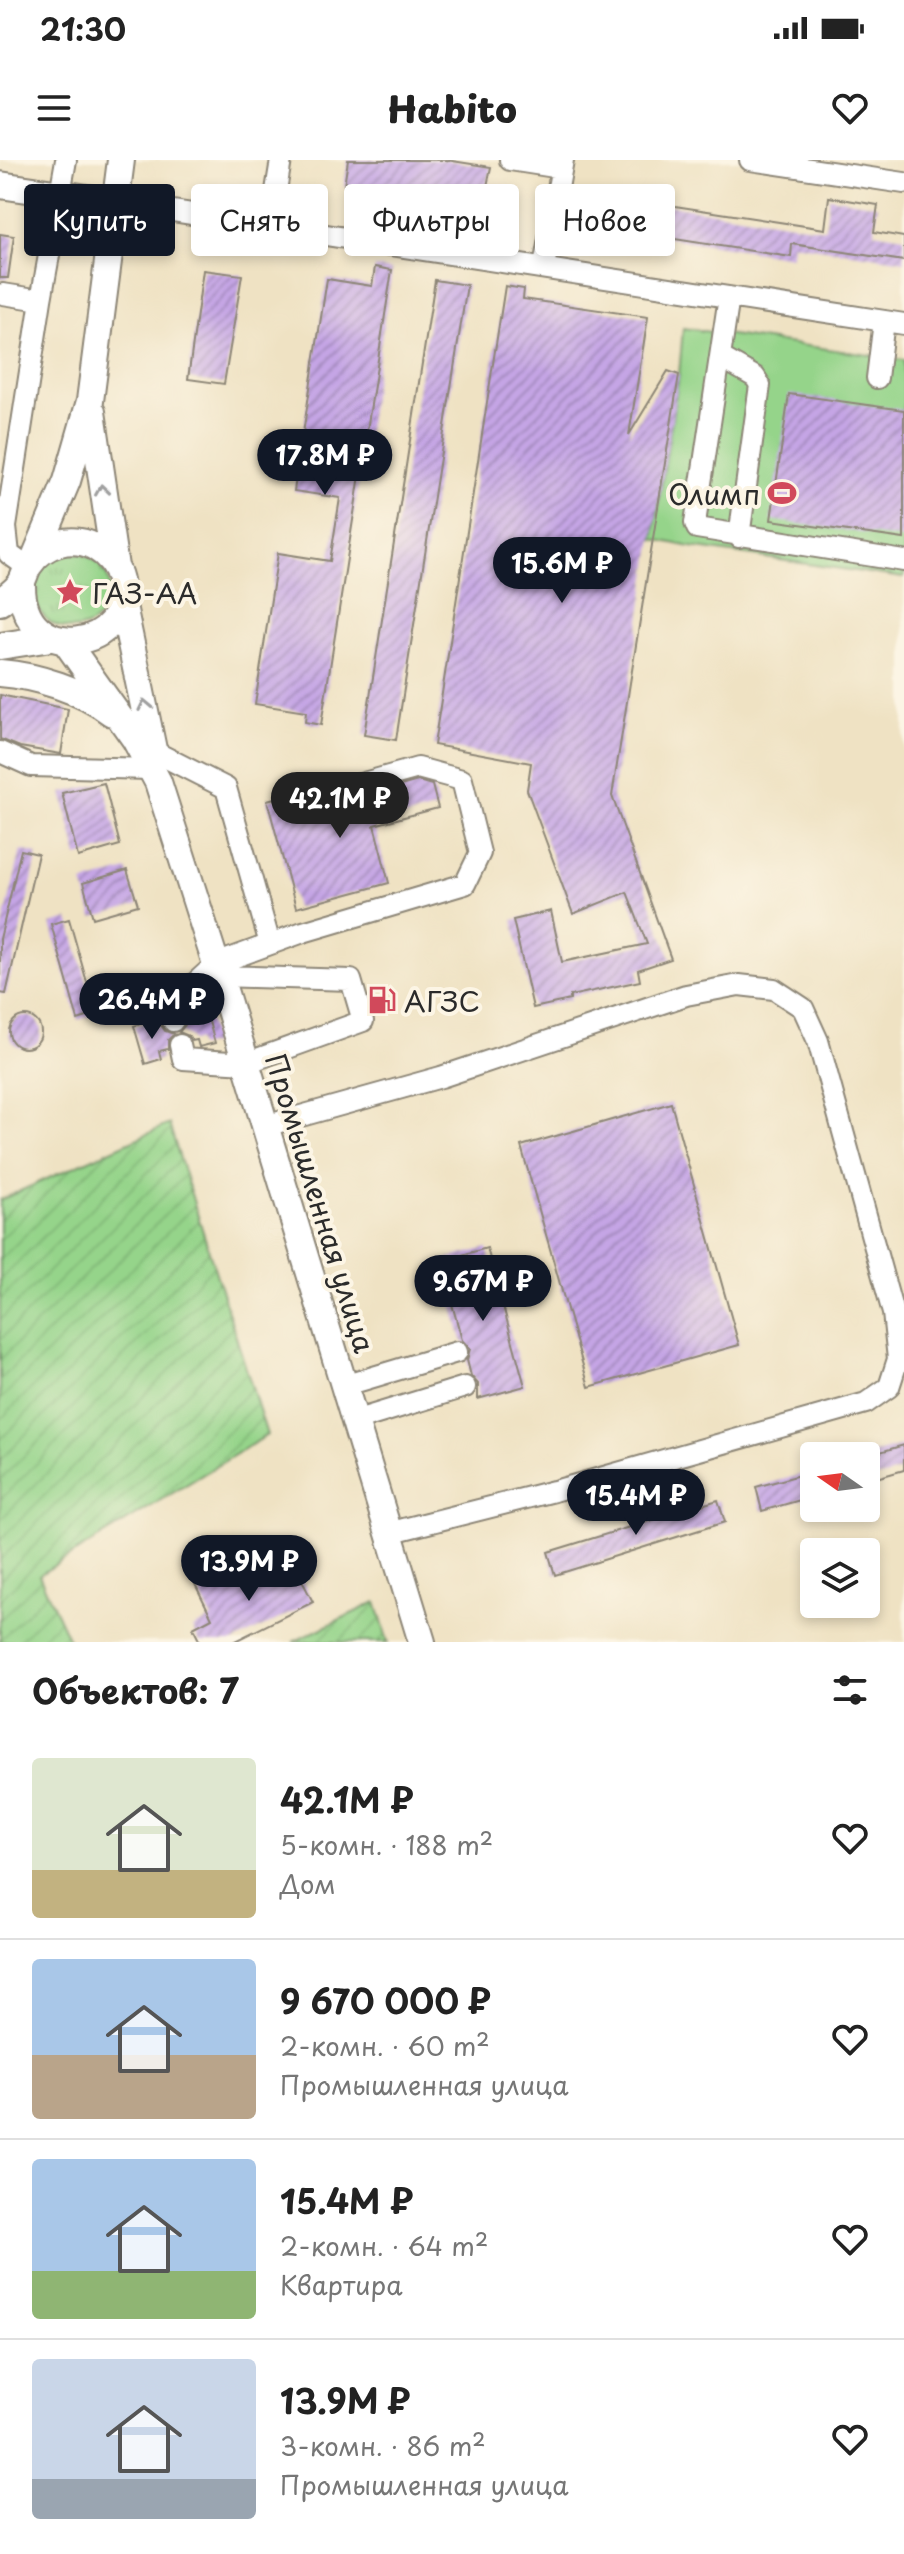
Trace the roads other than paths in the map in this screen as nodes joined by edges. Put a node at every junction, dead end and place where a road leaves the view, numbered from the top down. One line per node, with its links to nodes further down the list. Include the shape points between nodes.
1 (66, 160): 8 (street)
2 (121, 160): 9 (main road)
3 (281, 160): 10 (street)
4 (510, 160): 6 (street)
5 (750, 160): 7 (street)
6 (562, 164): 16 (street)
7 (904, 183)
8 (62, 184)
9 (118, 184)
10 (277, 184)
11 (0, 185): 12 (main road)
12 (24, 189)
13 (328, 236): 16 (street)
14 (49, 256): 19 (street)
15 (108, 256): 23 (main road)
16 (544, 267): 17 (street)
17 (729, 297): 20 (street); 21 (street)
18 (1, 300): 19 (street)
19 (41, 300): 24 (street)
20 (894, 323): 22 (street)
21 (720, 357): 25 (street, via 760,385); 25 (street, via 695,523 700,530)
22 (877, 378)
23 (90, 401): 27 (main road, one-way to 23); 28 (main road, via 67,481)
24 (3, 526): 28 (street, via 9,554)
25 (739, 537): 26 (street)
26 (904, 561)
27 (115, 567): 28 (main road, via 93,546 63,542 49,546); 29 (main road)
28 (28, 568): 30 (main road); 31 (main road, via 21,599 26,615 37,629)
29 (121, 596): 31 (main road, via 118,612 97,635 82,641); 36 (main road, one-way to 29)
30 (0, 602)
31 (58, 640): 32 (main road); 34 (main road)
32 (0, 646)
33 (0, 673): 34 (main road, via 80,694)
34 (123, 721): 36 (main road)
35 (0, 752): 36 (street, via 31,766)
36 (154, 768): 38 (street, via 226,788); 39 (main road, Промышленная улица)
37 (313, 797): 38 (street, via 418,768 462,780 480,853 465,884)
38 (270, 944): 39 (street)
39 (218, 970): 40 (street, via 169,1007); 42 (main road, Промышленная улица); 42 (street, via 351,980 363,1021)
40 (173, 1021)
41 (180, 1045): 42 (street, via 183,1059)
42 (246, 1063): 43 (main road, Промышленная улица)
43 (265, 1126): 45 (main road, Промышленная улица); 48 (street, via 441,1077 686,995 739,985 774,989 803,1008 818,1041 893,1313 898,1359 889,1387 866,1403)
44 (457, 1352): 45 (street)
45 (343, 1386): 47 (main road, Промышленная улица)
46 (465, 1387): 47 (street)
47 (354, 1421): 48 (main road, Промышленная улица)
48 (388, 1533): 49 (main road, Промышленная улица)
49 (422, 1642)

